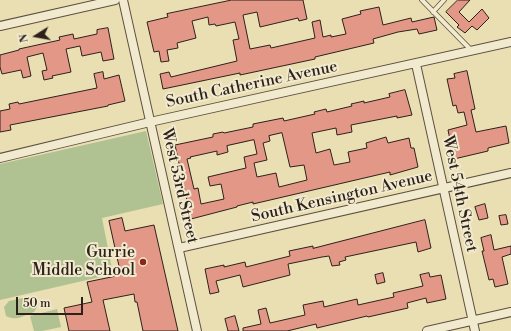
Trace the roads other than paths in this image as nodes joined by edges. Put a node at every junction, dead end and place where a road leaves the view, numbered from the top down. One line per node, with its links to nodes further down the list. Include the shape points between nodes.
1 (115, 0): 6 (street)
2 (123, 0): 10 (street, West 53rd Street)
3 (422, 0): 5 (lane)
4 (444, 0): 5 (lane)
5 (433, 12): 8 (lane)
6 (0, 26)
7 (511, 42): 8 (street, South Catherine Avenue)
8 (472, 50): 9 (street, South Catherine Avenue)
9 (416, 64): 10 (street, South Catherine Avenue); 13 (street, West 54th Street)
10 (150, 122): 11 (street, South Catherine Avenue); 14 (street, West 53rd Street)
11 (0, 158)
12 (511, 173): 13 (street, South Kensington Avenue)
13 (443, 188): 14 (street, South Kensington Avenue); 16 (street, West 54th Street)
14 (179, 248): 17 (street, West 53rd Street)
15 (511, 312): 16 (street)
16 (473, 321): 18 (street); 19 (street, West 54th Street)
17 (197, 331)
18 (427, 331)
19 (475, 331)

